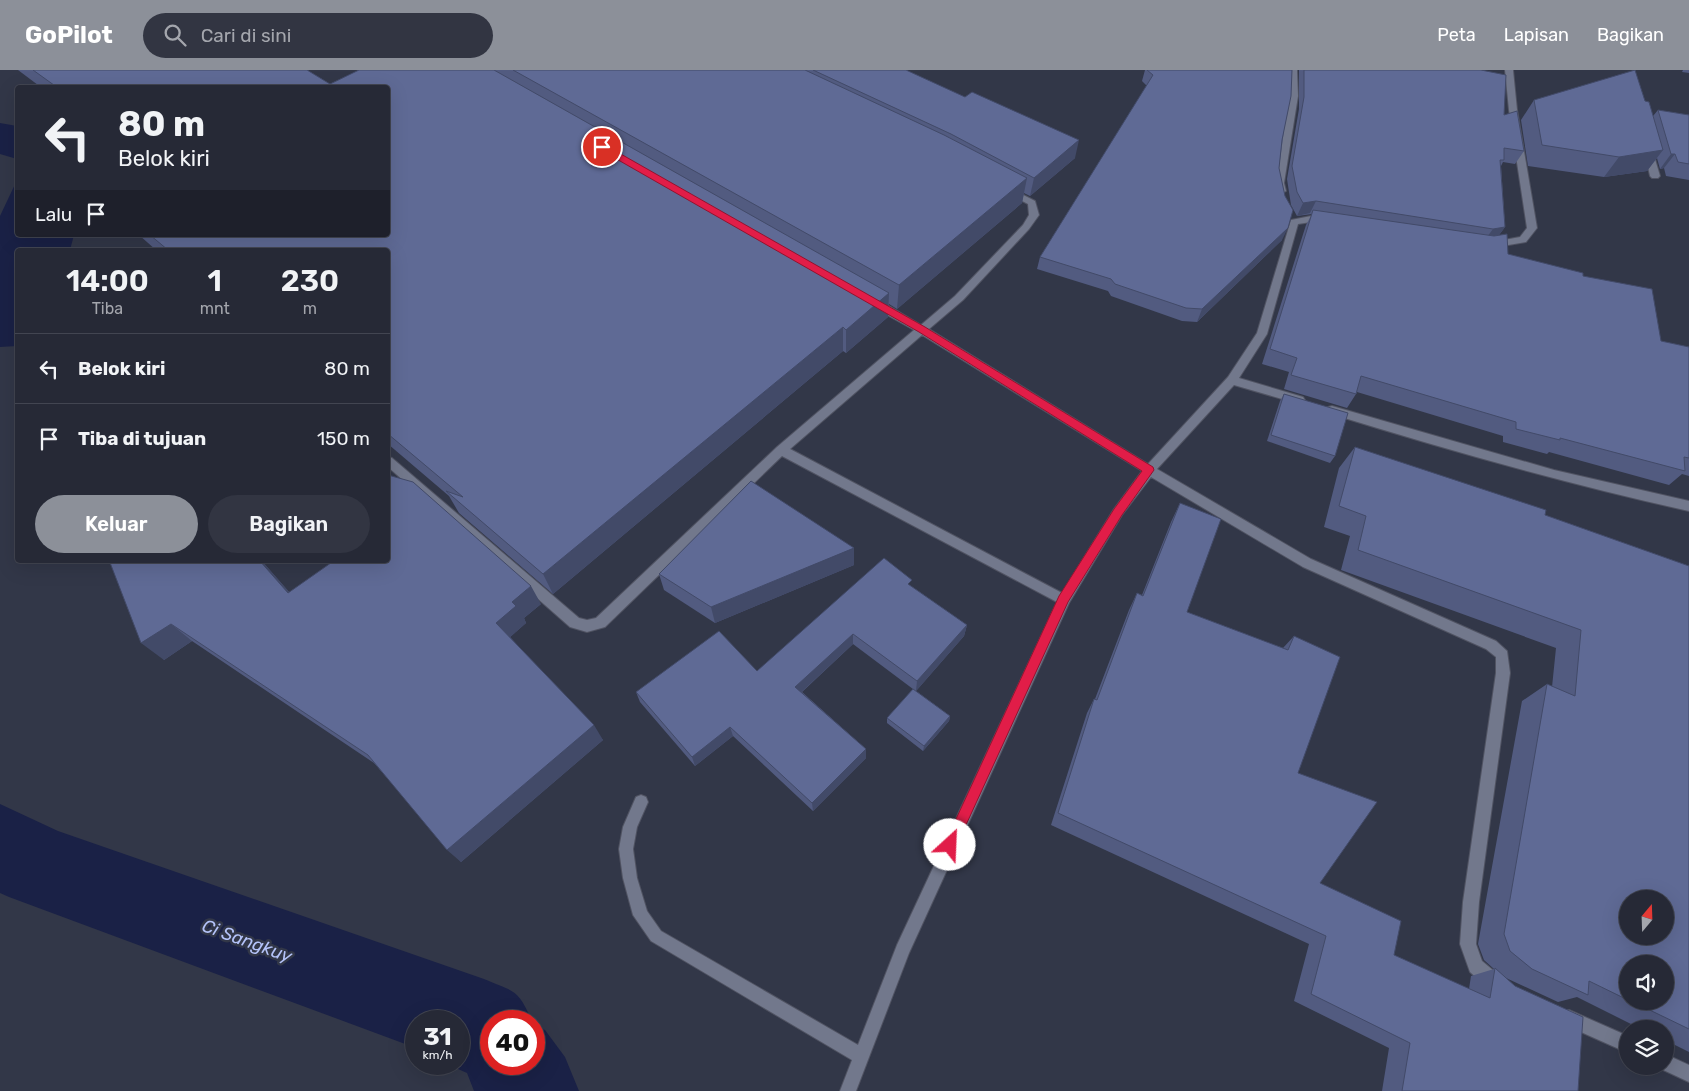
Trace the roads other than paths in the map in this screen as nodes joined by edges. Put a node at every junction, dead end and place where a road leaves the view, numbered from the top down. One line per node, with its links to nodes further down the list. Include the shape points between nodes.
1 (1293, 70): 6 (street, via 1294,96 1279,182)
2 (1509, 70): 8 (street, via 1532,228 1523,240)
3 (1644, 137): 4 (street)
4 (1655, 176)
5 (997, 184): 10 (street, via 1032,203 1034,215 959,298)
6 (1282, 198)
7 (1341, 224): 11 (street, via 1292,219 1262,334)
8 (1474, 245)
9 (862, 295): 10 (street)
10 (922, 330): 12 (street); 14 (street)
11 (1232, 380): 14 (street); 15 (street, via 1469,452)
12 (781, 450): 13 (street, via 600,623 587,626 575,623); 16 (street)
13 (390, 463)
14 (1149, 470): 16 (street, via 1118,512); 18 (street, via 1307,563 1491,644 1502,655 1503,673 1468,944 1476,966)
15 (1689, 506)
16 (1064, 600): 21 (street, via 902,950)
17 (641, 802): 21 (street, via 630,827 626,849 630,878 641,915 656,936)
18 (1506, 989)
19 (1558, 1013): 20 (street)
20 (1619, 1041)
21 (861, 1056): 24 (street)
22 (1674, 1066): 23 (street)
23 (1689, 1074)
24 (848, 1091)

